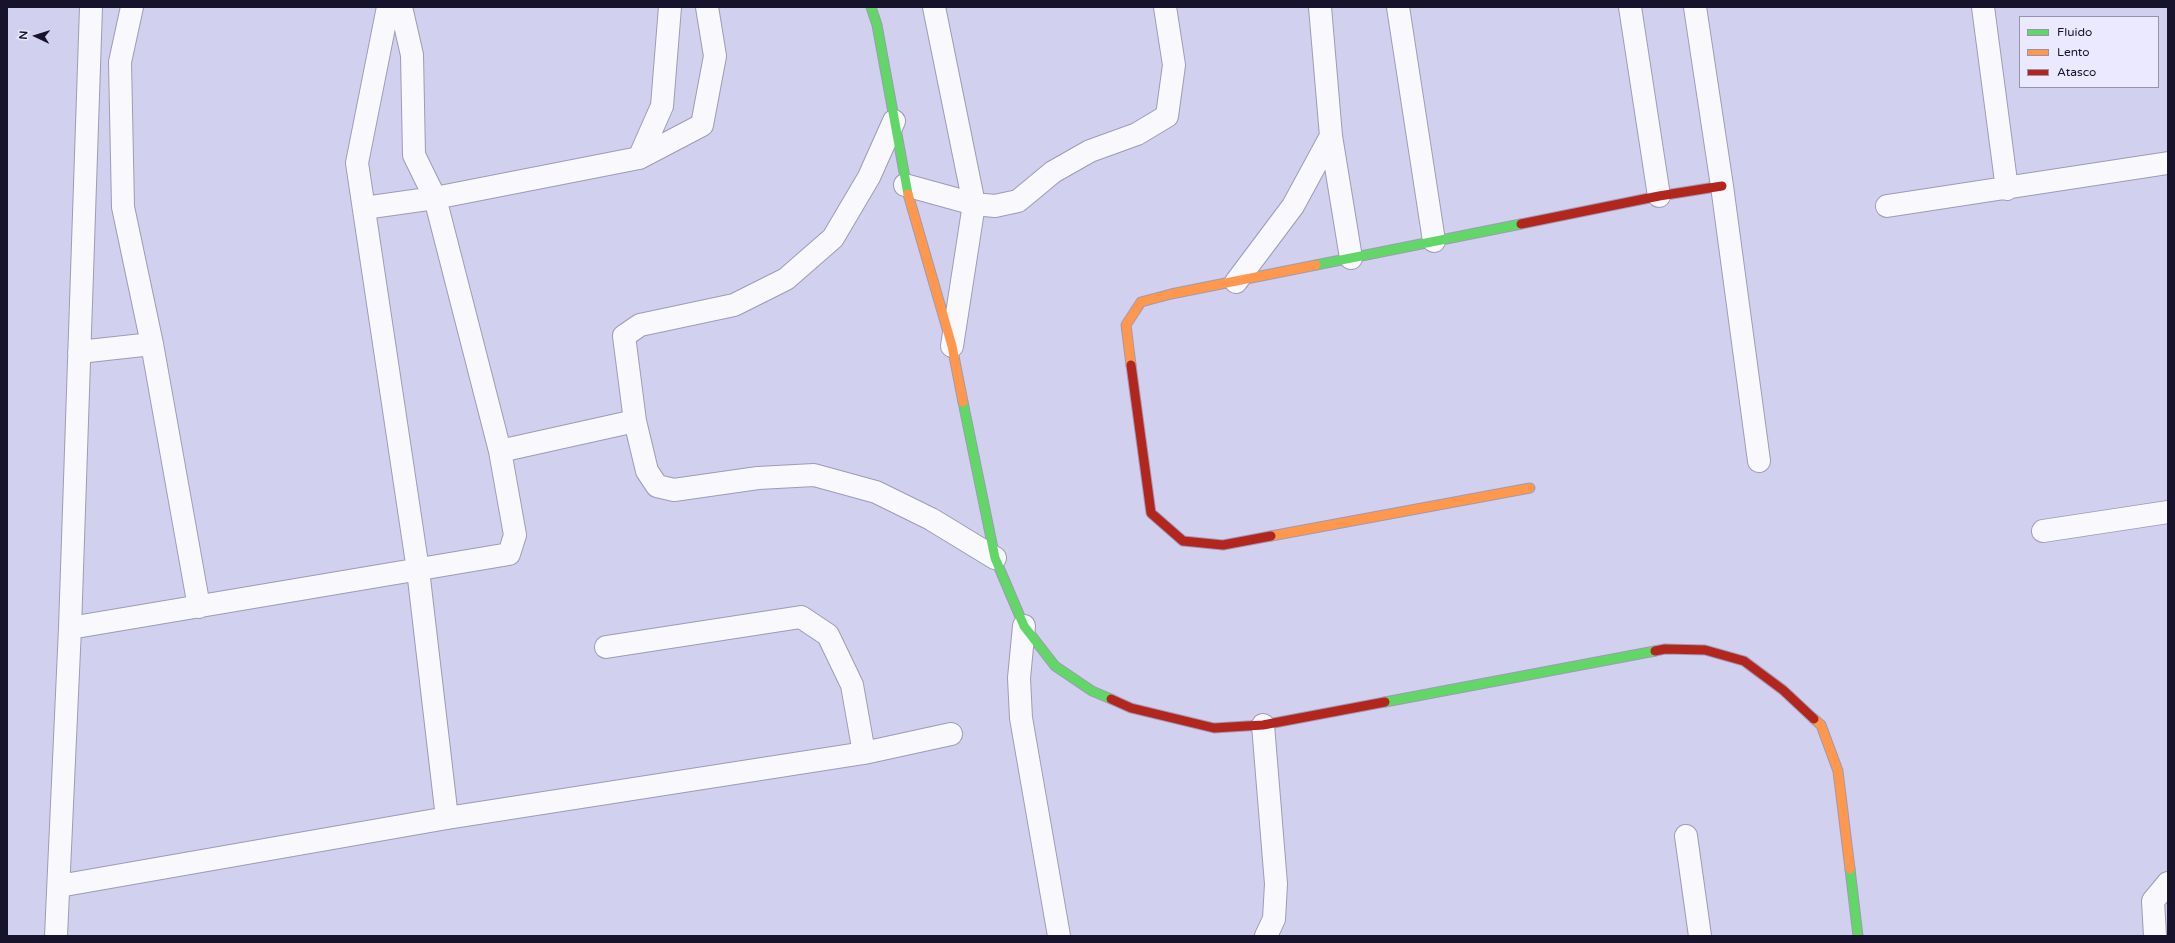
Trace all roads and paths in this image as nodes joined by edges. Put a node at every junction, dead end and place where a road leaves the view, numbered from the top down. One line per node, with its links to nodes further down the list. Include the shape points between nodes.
1 (90, 7): 32 (street)
2 (132, 7): 30 (street, via 120,62 123,207)
3 (388, 7): 26 (street, via 357,163)
4 (401, 7): 23 (street, via 412,55 414,155)
5 (670, 7): 17 (street, via 662,106)
6 (707, 7): 17 (street, via 715,56 702,125)
7 (871, 7): 15 (street, via 877,25)
8 (934, 7): 24 (street)
9 (1165, 7): 24 (street, via 1174,65 1167,116 1137,134 1090,151 1054,172 1018,201 995,206)
10 (1320, 7): 16 (street)
11 (1398, 7): 27 (street)
12 (1630, 7): 22 (street)
13 (1695, 7): 20 (street)
14 (1983, 7): 21 (street)
15 (894, 121): 19 (street); 33 (street, via 869,176 833,238 786,279 734,305 640,325 624,336)
16 (1331, 136): 28 (street); 29 (street, via 1293,206)
17 (639, 158): 23 (street)
18 (2168, 163): 21 (street)
19 (905, 185): 24 (street); 31 (street)
20 (1722, 186): 22 (street); 35 (street)
21 (2006, 189): 25 (street)
22 (1659, 196): 27 (street)
23 (435, 198): 26 (street); 34 (street)
24 (974, 204): 31 (street)
25 (1887, 206)
26 (364, 208): 40 (street)
27 (1434, 241): 28 (street)
28 (1352, 258): 29 (street)
29 (1236, 282): 36 (street, via 1141,302 1126,325 1151,513 1183,541 1223,545)
30 (152, 344): 32 (street); 41 (street)
31 (952, 346): 39 (street)
32 (79, 352): 43 (street)
33 (635, 421): 34 (street); 39 (street, via 647,471 657,486 674,490 758,478 814,475 876,492 931,520)
34 (500, 451): 40 (street, via 515,535 508,554)
35 (1759, 461)
36 (1530, 488)
37 (2168, 512): 38 (street)
38 (2043, 531)
39 (995, 558): 42 (street)
40 (418, 570): 41 (street); 48 (street)
41 (199, 607): 43 (street)
42 (1024, 626): 45 (street, via 1055,666 1092,691 1124,705 1214,728); 53 (street, via 1019,678 1021,718)
43 (70, 628): 51 (street)
44 (606, 648): 47 (street, via 800,617 828,635 852,684)
45 (1262, 726): 54 (street, via 1276,884 1274,919); 56 (street, via 1666,649 1705,650 1744,661 1783,690 1821,725 1838,771)
46 (951, 734): 47 (street)
47 (864, 753): 48 (street)
48 (447, 818): 51 (street)
49 (1686, 836): 55 (street)
50 (2168, 883): 57 (street, via 2153,901)
51 (58, 886): 52 (street)
52 (56, 936)
53 (1059, 936)
54 (1266, 936)
55 (1700, 936)
56 (1858, 936)
57 (2155, 936)

